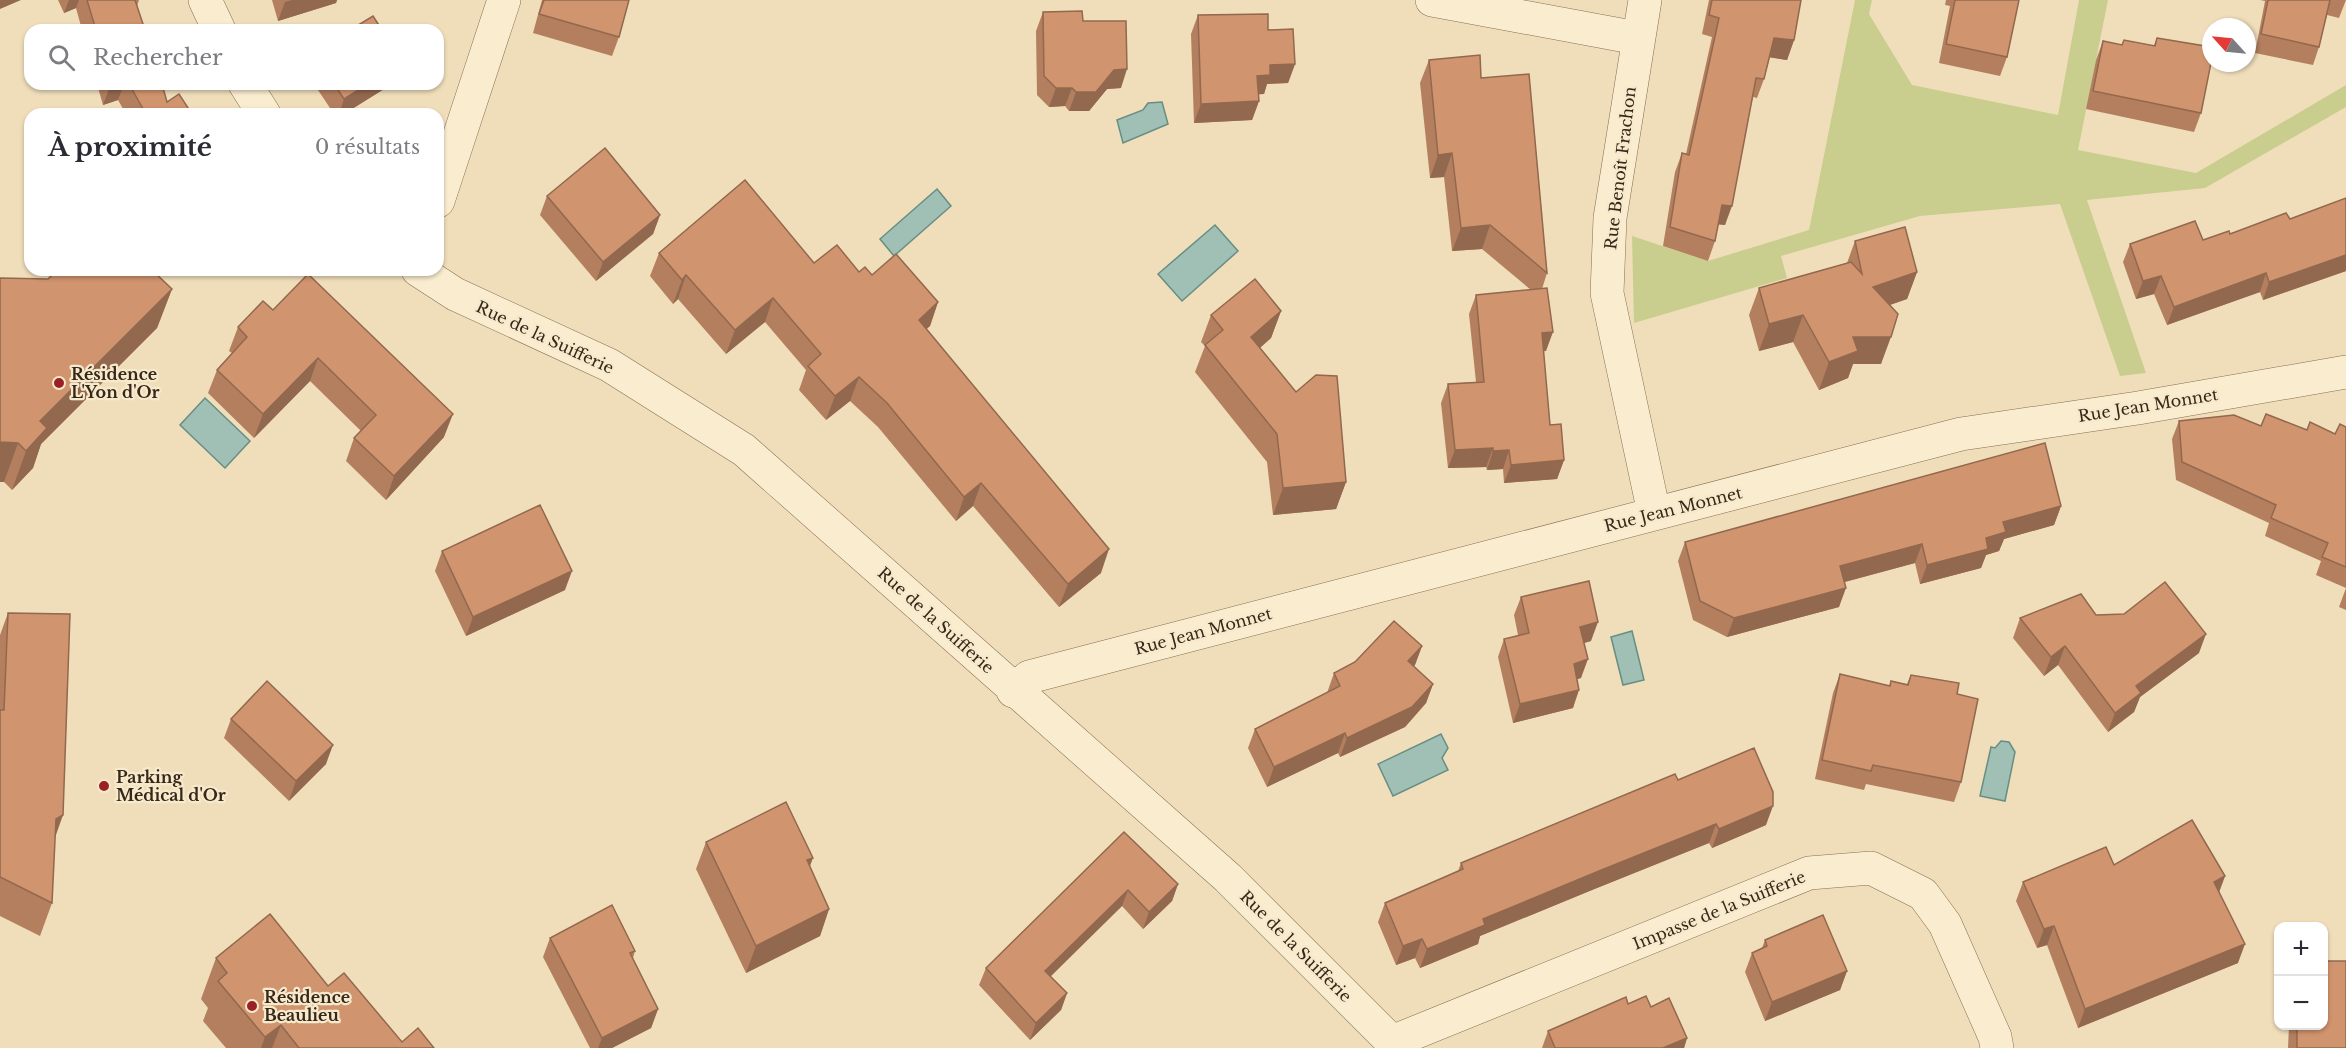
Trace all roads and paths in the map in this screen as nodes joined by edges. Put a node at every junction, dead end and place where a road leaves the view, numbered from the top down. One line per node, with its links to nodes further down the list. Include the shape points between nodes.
1 (205, 0): 5 (street)
2 (504, 0): 9 (street)
3 (1432, 0): 6 (street)
4 (1645, 0): 6 (street, Rue Benoît Frachon)
5 (216, 24)
6 (1637, 38): 12 (street, Rue Benoît Frachon, via 1610,218 1606,293)
7 (249, 90): 8 (street)
8 (260, 108)
9 (444, 183)
10 (427, 276): 13 (street, Rue de la Suifferie, via 454,294 609,365 744,450 923,606)
11 (2346, 372): 12 (street, Rue Jean Monnet, via 1961,434)
12 (1654, 513): 13 (street, Rue Jean Monnet, via 1029,677)
13 (1013, 691): 14 (street, Rue de la Suifferie, via 1228,878)
14 (1395, 1045): 15 (street, Impasse de la Suifferie, via 1809,873 1871,868 1923,894 1945,924)
15 (1997, 1048)

